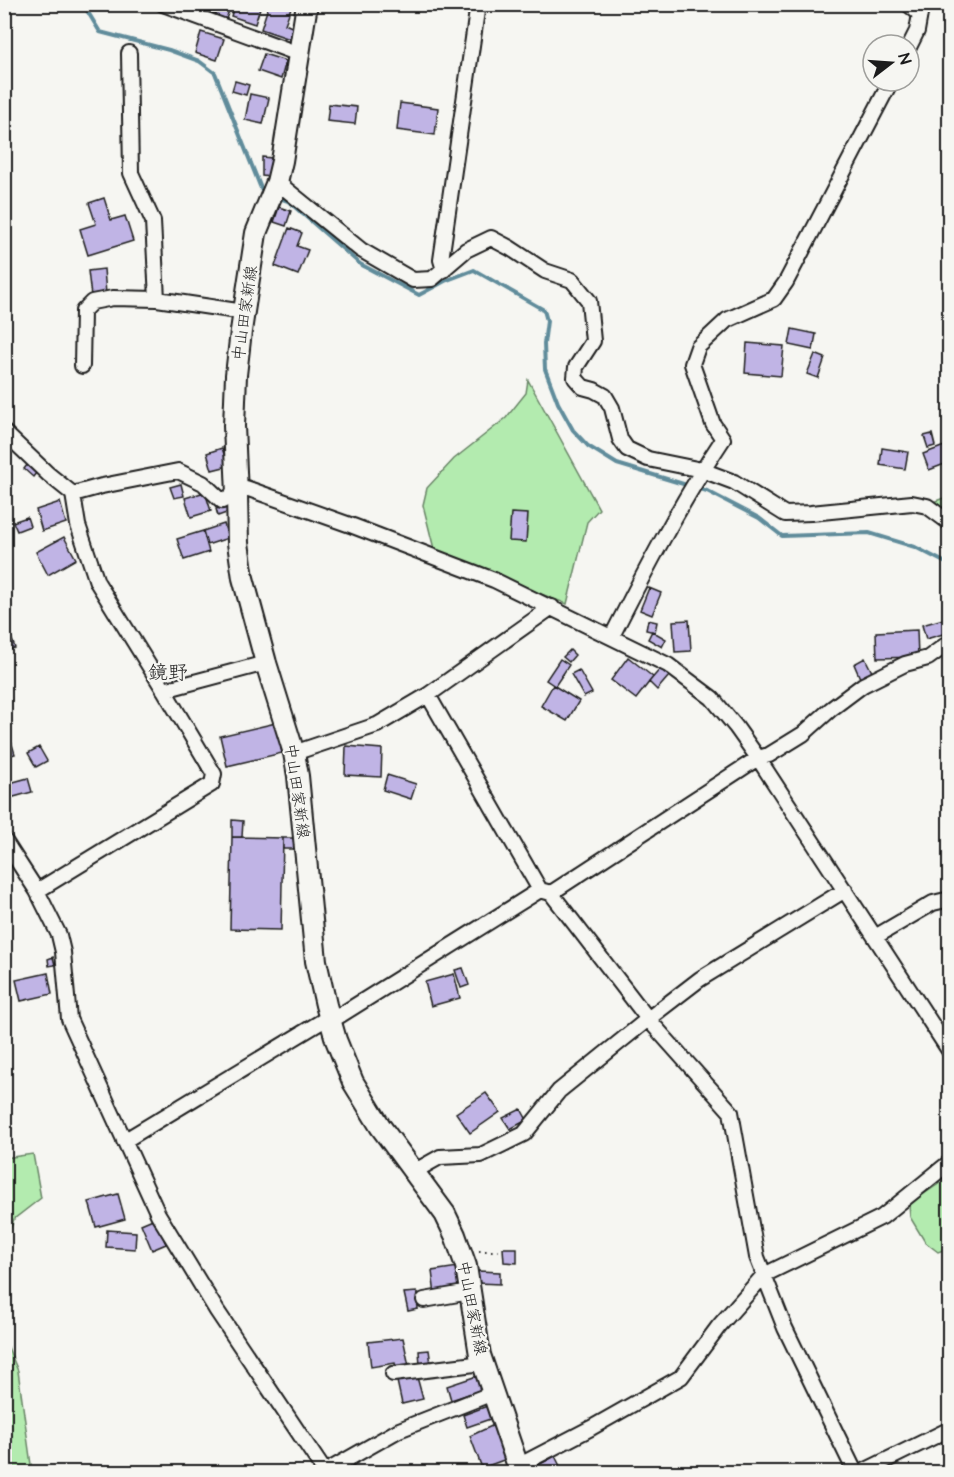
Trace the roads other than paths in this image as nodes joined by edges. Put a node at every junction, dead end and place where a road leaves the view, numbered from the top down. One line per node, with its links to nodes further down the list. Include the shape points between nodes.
1 (163, 4): 8 (street)
2 (307, 4): 8 (main road, 中山田家新線)
3 (460, 4): 5 (street)
4 (908, 4): 6 (street, via 920,14)
5 (478, 6): 11 (street, via 441,260)
6 (917, 33)
7 (129, 53): 12 (street, via 131,173 153,221)
8 (299, 54): 10 (main road, 中山田家新線)
9 (885, 93): 16 (street, via 774,299 727,320 698,347 692,364 713,424 723,439)
10 (278, 182): 11 (street, via 361,250 413,280 432,279); 13 (main road, 中山田家新線, via 256,233)
11 (444, 270): 16 (street, via 466,250 491,238 545,271 572,280 589,301 593,340 576,367 575,378 583,387 605,396 627,449 648,459)
12 (158, 299): 13 (street); 14 (street, via 113,298 92,302 83,311)
13 (244, 312): 18 (main road, 中山田家新線, via 234,426)
14 (82, 366)
15 (4, 432): 17 (street)
16 (702, 470): 19 (street, via 734,482 784,514 912,503 927,506); 21 (street, via 655,550)
17 (73, 494): 18 (street, via 178,471 203,483 222,501); 24 (street, via 78,525 97,582)
18 (237, 494): 20 (street, via 246,488 343,522 494,579); 23 (main road, 中山田家新線, via 243,578)
19 (950, 523)
20 (552, 607): 21 (street); 25 (street)
21 (612, 636): 27 (street, via 668,665 712,698)
22 (950, 642): 27 (street, via 928,658 905,664 863,685 803,734)
23 (266, 663): 24 (street); 26 (main road, 中山田家新線)
24 (164, 690): 30 (street, via 214,774 212,784)
25 (428, 695): 26 (street, via 377,726); 31 (street)
26 (294, 753): 34 (main road, 中山田家新線, via 316,961)
27 (758, 758): 29 (street); 31 (street)
28 (4, 840): 30 (street)
29 (845, 890): 33 (street); 35 (street, via 700,979)
30 (37, 891): 37 (street, via 59,935 69,1019)
31 (546, 892): 34 (street, via 339,1016); 35 (street)
32 (950, 899): 33 (street, via 933,903)
33 (875, 937): 36 (street)
34 (329, 1017): 37 (street); 39 (main road, 中山田家新線, via 353,1082)
35 (648, 1019): 39 (street, via 559,1091 524,1134 481,1155 440,1157); 40 (street, via 731,1112 757,1257)
36 (950, 1052)
37 (124, 1141): 48 (street, via 158,1214 217,1311)
38 (950, 1162): 40 (street, via 882,1217)
39 (415, 1171): 41 (main road, 中山田家新線, via 455,1235)
40 (764, 1275): 47 (street, via 681,1377); 49 (street, via 785,1328)
41 (470, 1292): 42 (street); 43 (main road, 中山田家新線)
42 (424, 1300)
43 (483, 1363): 44 (street); 45 (main road, 中山田家新線)
44 (393, 1374)
45 (493, 1393): 47 (main road, 中山田家新線); 48 (street, via 399,1430)
46 (950, 1430): 50 (street)
47 (520, 1469)
48 (325, 1472)
49 (855, 1473)
50 (862, 1473)

